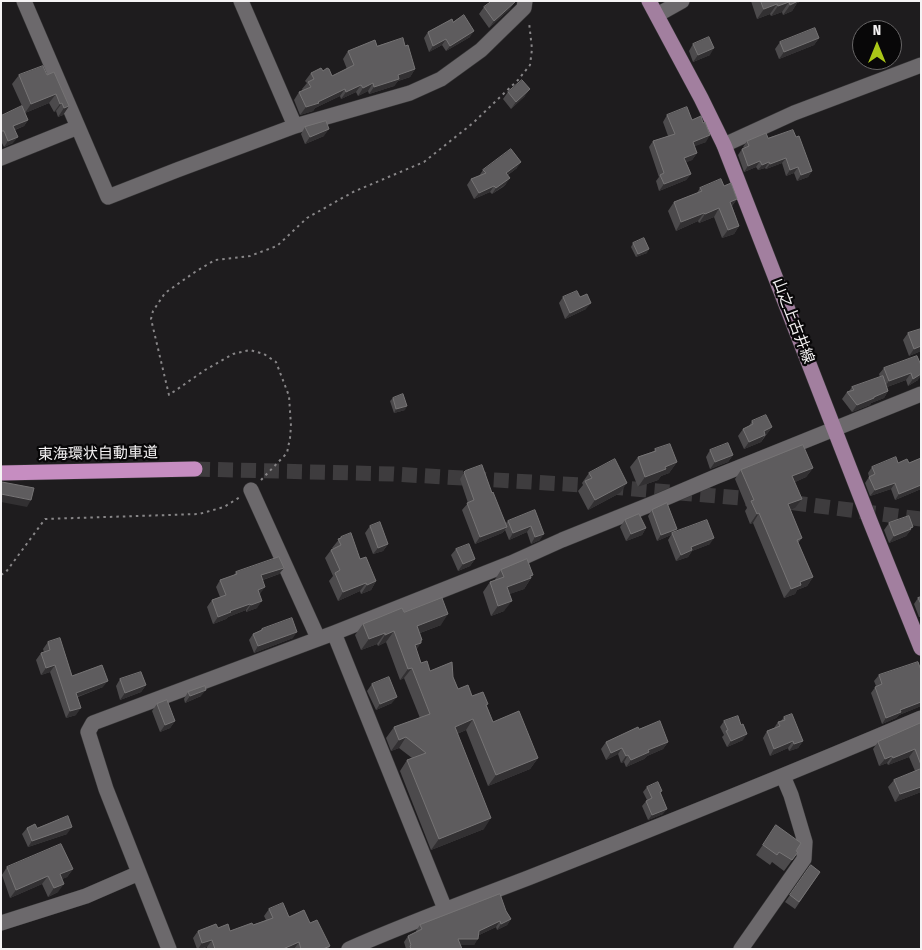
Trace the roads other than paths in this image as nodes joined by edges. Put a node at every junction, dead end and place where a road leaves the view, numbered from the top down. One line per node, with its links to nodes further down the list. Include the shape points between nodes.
1 (24, 1): 9 (street)
2 (241, 1): 8 (street)
3 (648, 1): 6 (main road, 山之上古井線)
4 (682, 1): 6 (street)
5 (524, 5): 8 (street, via 481,50 441,79 410,93)
6 (657, 15): 10 (main road, 山之上古井線)
7 (921, 64): 10 (street, via 794,113)
8 (295, 126): 9 (street, via 108,197)
9 (78, 128): 11 (street)
10 (724, 145): 13 (main road, 山之上古井線)
11 (1, 158)
12 (921, 394): 13 (street)
13 (835, 429): 17 (street); 19 (main road, 山之上古井線)
14 (195, 469): 15 (highway, 東海環状自動車道)
15 (1, 473)
16 (251, 490): 18 (street)
17 (334, 633): 18 (street); 23 (street)
18 (318, 638): 22 (street, via 93,723 88,732)
19 (921, 648)
20 (921, 718): 21 (street)
21 (783, 776): 23 (street); 27 (street, via 805,842 804,859)
22 (139, 873): 24 (street, via 86,896); 25 (street)
23 (445, 909): 26 (street)
24 (1, 923)
25 (168, 949)
26 (349, 949)
27 (741, 949)

